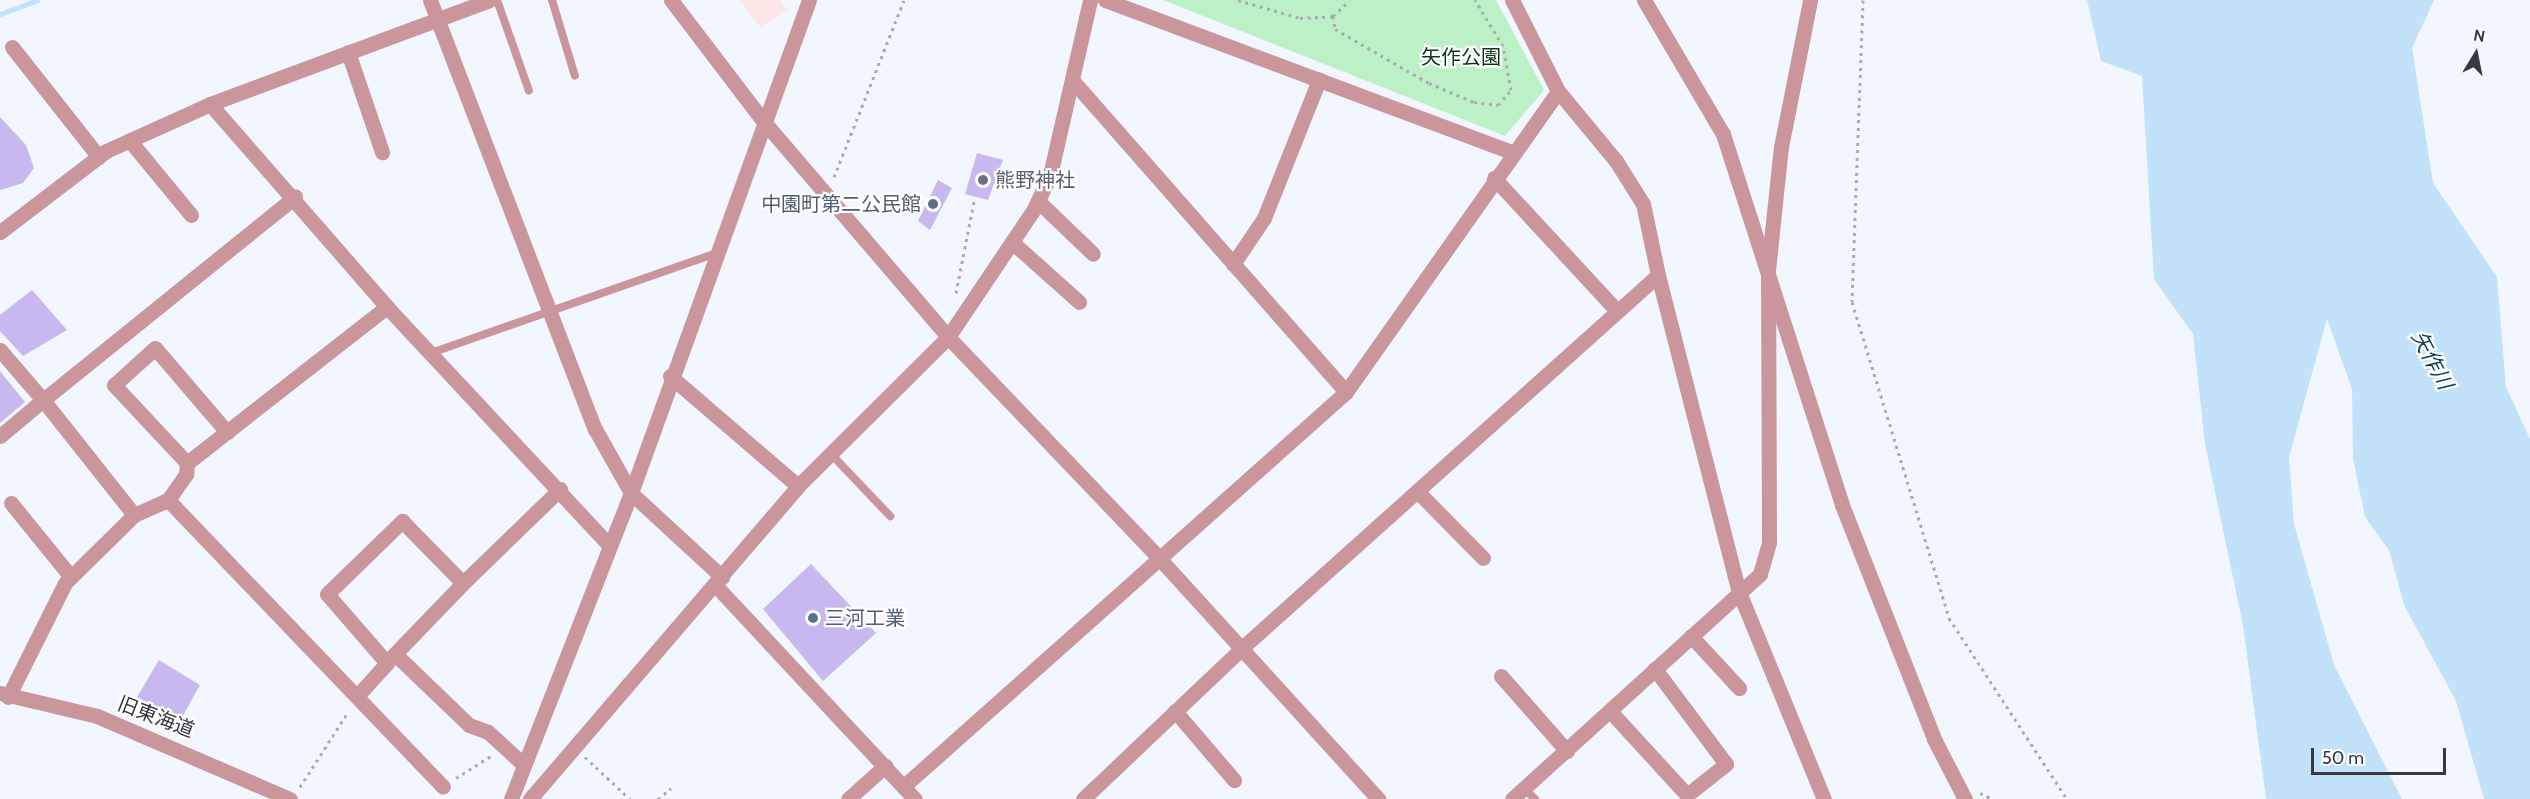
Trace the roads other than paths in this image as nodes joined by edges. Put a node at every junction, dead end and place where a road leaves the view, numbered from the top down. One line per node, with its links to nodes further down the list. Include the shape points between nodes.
1 (430, 0): 12 (street)
2 (489, 0): 12 (street)
3 (497, 0): 18 (lane)
4 (552, 0): 15 (lane)
5 (671, 0): 21 (street)
6 (809, 0): 21 (street)
7 (1090, 0): 16 (street)
8 (1105, 0): 17 (street)
9 (1512, 0): 19 (street)
10 (1644, 0): 35 (street, via 1723,134)
11 (1810, 0): 35 (street, via 1781,147)
12 (436, 18): 14 (street); 39 (street)
13 (12, 47): 25 (street)
14 (348, 52): 20 (street); 23 (street)
15 (575, 76)
16 (1072, 80): 28 (street, via 1050,174); 34 (street)
17 (1319, 80): 24 (street); 34 (street, via 1264,218)
18 (529, 91)
19 (1558, 91): 24 (street); 36 (street, via 1616,161 1643,204)
20 (210, 104): 22 (street); 27 (street)
21 (764, 122): 32 (street); 41 (street)
22 (130, 141): 25 (street); 29 (street)
23 (382, 152)
24 (1512, 152): 26 (street)
25 (99, 157): 30 (street)
26 (1494, 178): 40 (street); 45 (street)
27 (295, 197): 38 (street); 46 (street)
28 (1038, 201): 31 (street); 33 (street)
29 (191, 215)
30 (0, 232)
31 (1012, 242): 37 (street); 41 (street)
32 (716, 253): 39 (lane); 44 (street)
33 (1093, 254)
34 (1233, 264): 45 (street)
35 (1768, 270): 65 (street, via 1769,542 1760,574); 92 (street, via 1842,505 1934,739)
36 (1658, 275): 40 (street); 65 (street)
37 (1079, 302)
38 (387, 307): 43 (street); 47 (street)
39 (549, 311): 43 (lane); 54 (street, via 595,429)
40 (1617, 311): 53 (street)
41 (948, 337): 49 (street); 60 (street)
42 (0, 350): 46 (street)
43 (431, 353): 52 (street)
44 (670, 376): 51 (street); 54 (street)
45 (1346, 392): 60 (street)
46 (43, 400): 48 (street); 57 (street)
47 (227, 432): 50 (street); 50 (street, via 155,348 114,385)
48 (0, 436)
49 (831, 454): 51 (street); 58 (lane)
50 (187, 463): 55 (street, via 186,474)
51 (798, 486): 63 (street)
52 (560, 489): 59 (street); 64 (street)
53 (1417, 491): 61 (street); 67 (street)
54 (632, 494): 59 (street); 63 (street)
55 (168, 500): 57 (street); 73 (street)
56 (11, 503): 62 (street)
57 (134, 515): 62 (street)
58 (890, 516)
59 (608, 544): 77 (street)
60 (1159, 558): 67 (street); 80 (street)
61 (1483, 558)
62 (72, 577): 72 (street)
63 (719, 582): 78 (street); 85 (street)
64 (463, 583): 68 (street); 68 (street, via 402,521 327,594)
65 (1739, 592): 66 (street); 91 (street)
66 (1691, 636): 69 (street); 71 (street)
67 (1243, 647): 74 (street); 89 (street)
68 (391, 658): 73 (street); 77 (street, via 469,725 505,747)
69 (1655, 669): 75 (street); 75 (street, via 1726,764 1687,795)
70 (1501, 676): 76 (street)
71 (1739, 688)
72 (4, 695): 83 (street, 旧東海道, via 97,716)
73 (358, 695): 81 (street)
74 (1175, 711): 79 (street); 88 (street)
75 (1610, 711): 76 (street)
76 (1567, 751): 82 (street)
77 (524, 765): 84 (street)
78 (885, 766): 80 (street); 86 (street)
79 (1234, 780)
80 (904, 786): 87 (street)
81 (443, 787)
82 (1529, 793): 90 (street)
83 (294, 794)
84 (511, 799)
85 (530, 799)
86 (848, 799)
87 (915, 799)
88 (1083, 799)
89 (1378, 799)
90 (1512, 799)
91 (1824, 799)
92 (1965, 799)

